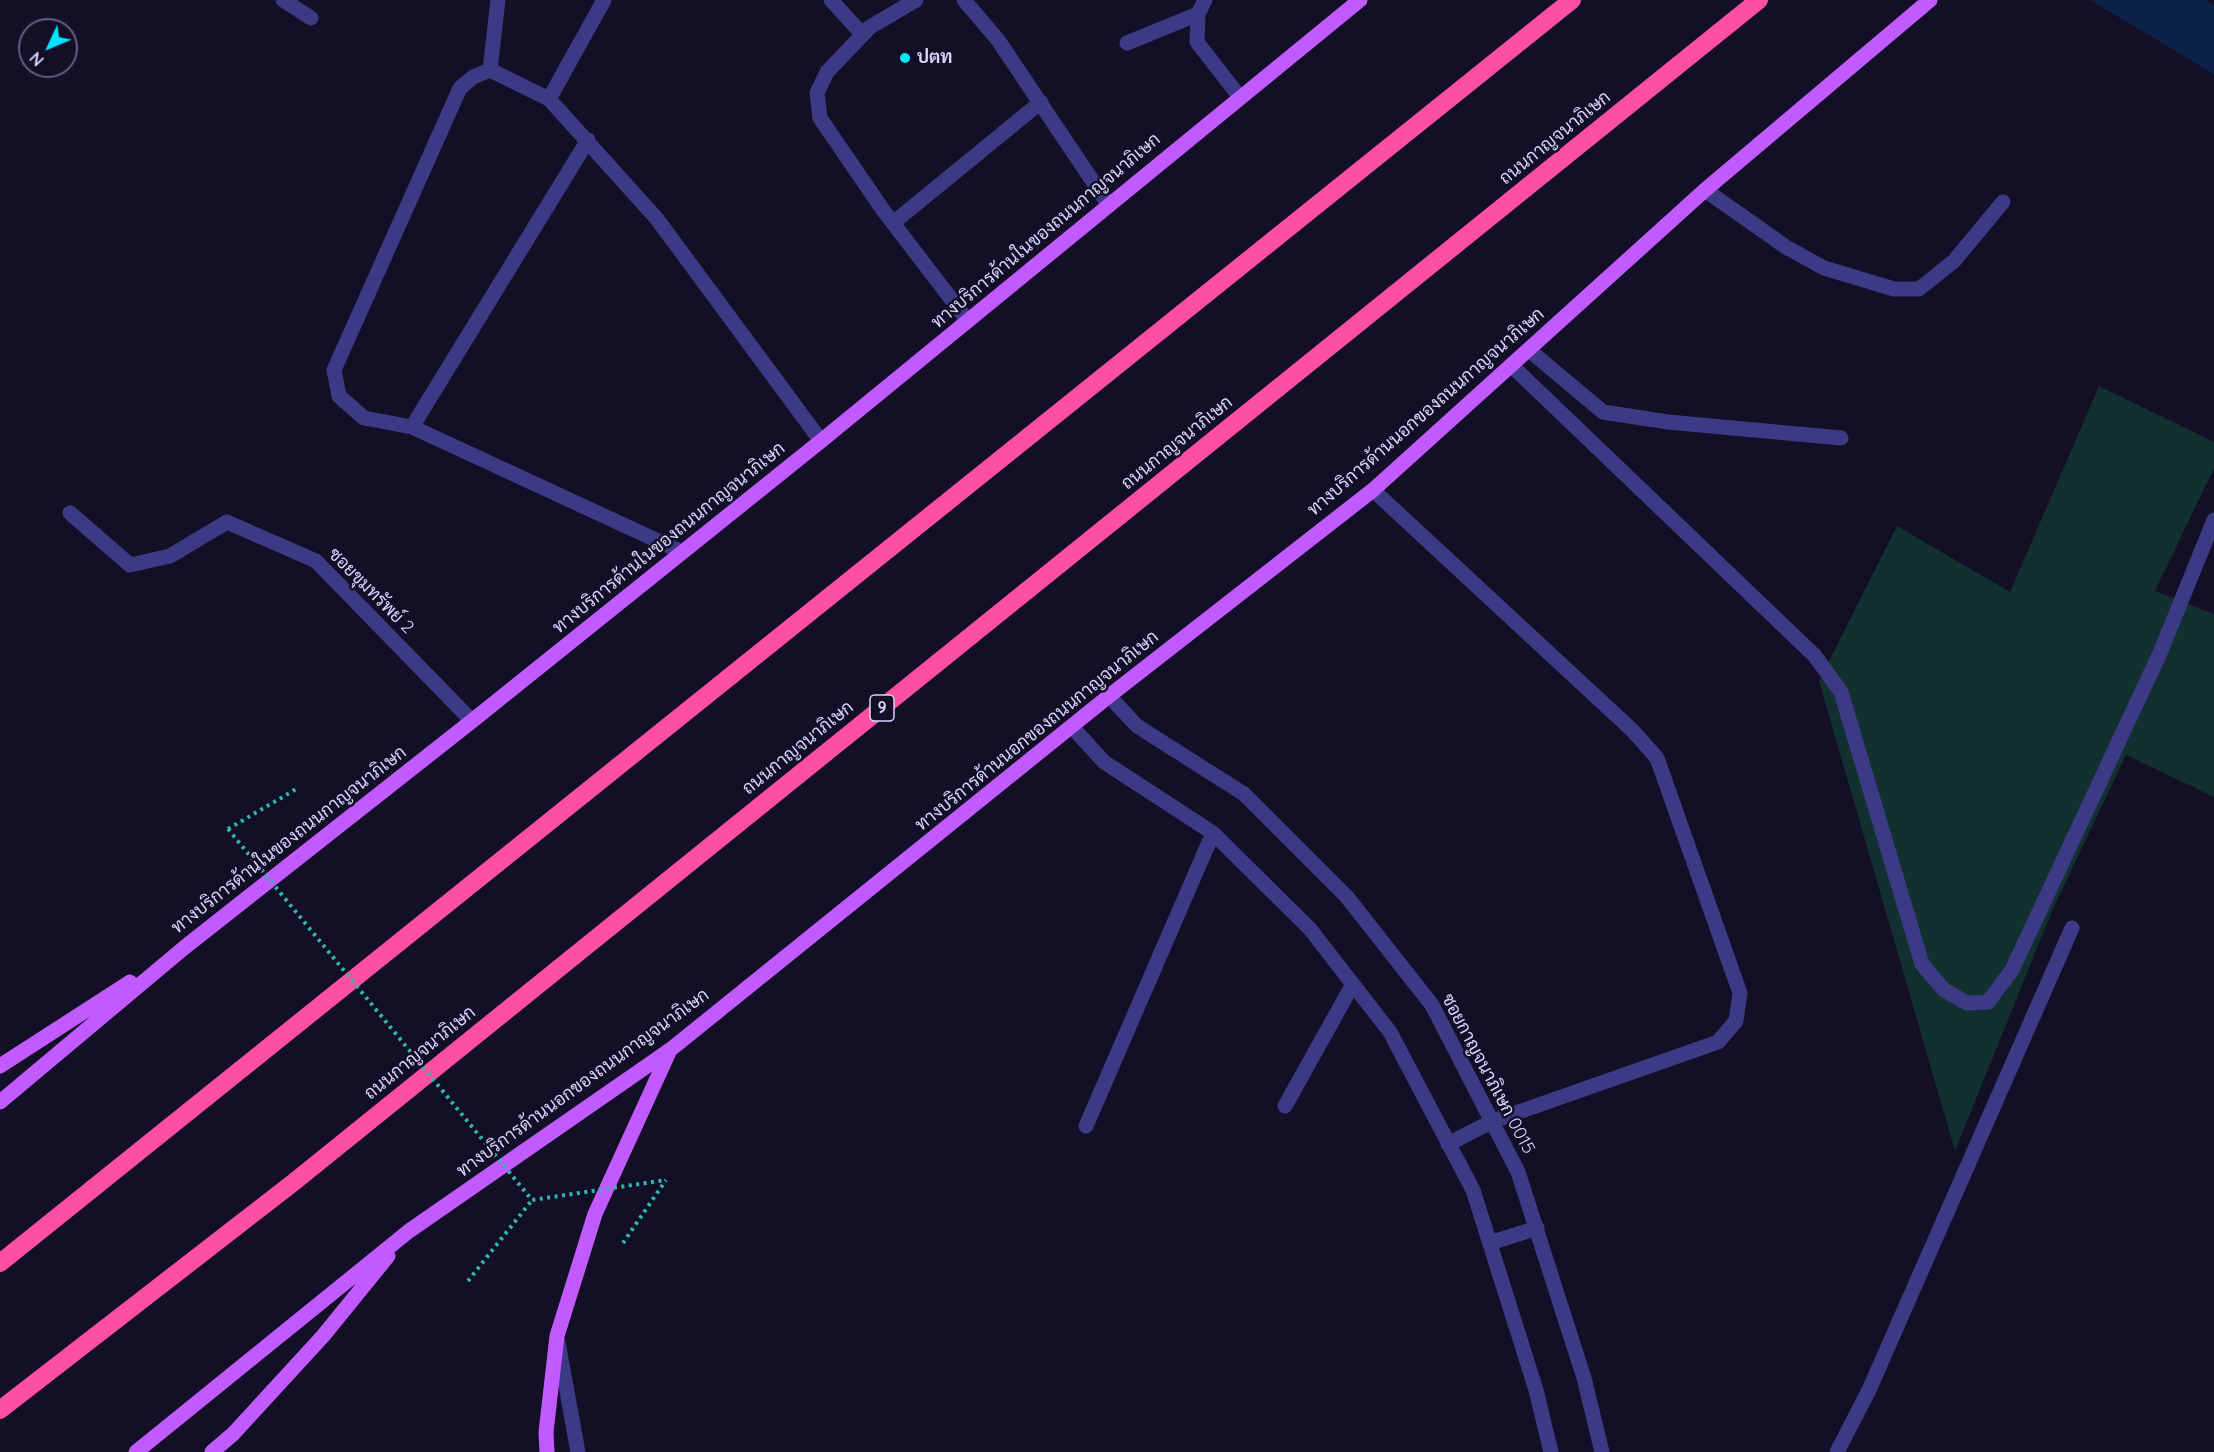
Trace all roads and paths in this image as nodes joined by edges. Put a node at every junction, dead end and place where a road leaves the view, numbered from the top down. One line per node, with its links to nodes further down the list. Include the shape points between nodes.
1 (283, 0): 13 (street)
2 (498, 0): 16 (street)
3 (604, 0): 18 (street)
4 (831, 0): 14 (street)
5 (916, 0): 14 (street)
6 (964, 0): 19 (street, via 998,40)
7 (1205, 0): 12 (street)
8 (1360, 0): 17 (main road, ทางบริการด้านในของถนนกาญจนาภิเษก)
9 (1572, 0): 55 (highway)
10 (1759, 0): 58 (highway, ถนนกาญจนาภิเษก / 9, via 294,1182)
11 (1930, 0): 21 (main road, ทางบริการด้านนอกของถนนกาญจนาภิเษก)
12 (1198, 15): 15 (street); 17 (street, via 1197,42)
13 (311, 18)
14 (862, 34): 24 (street, via 827,72 817,93 820,118)
15 (1127, 43)
16 (490, 70): 18 (street); 28 (street, via 460,88 334,370 339,396 364,418)
17 (1239, 96): 23 (main road, ทางบริการด้านในของถนนกาญจนาภิเษก)
18 (549, 99): 20 (street)
19 (1041, 102): 23 (street); 24 (street)
20 (588, 140): 28 (street); 30 (street, via 657,219)
21 (1705, 190): 22 (street, via 1786,247 1824,268 1894,289 1919,289 1954,261); 26 (main road, ทางบริการด้านนอกของถนนกาญจนาภิเษก)
22 (2002, 202)
23 (1108, 204): 25 (main road, ทางบริการด้านในของถนนกาญจนาภิเษก)
24 (893, 224): 25 (street)
25 (968, 321): 30 (main road, ทางบริการด้านในของถนนกาญจนาภิเษก)
26 (1529, 350): 27 (main road, ทางบริการด้านนอกของถนนกาญจนาภิเษก); 29 (street, via 1603,412)
27 (1512, 366): 31 (main road, ทางบริการด้านนอกของถนนกาญจนาภิเษก); 33 (street, via 1815,656 1841,692 1922,964 1944,990 1967,1003 1988,1002 2012,970 2160,653)
28 (412, 427): 34 (street)
29 (1841, 438)
30 (821, 441): 34 (main road, ทางบริการด้านในของถนนกาญจนาภิเษก)
31 (1373, 490): 35 (main road, ทางบริการด้านนอกของถนนกาญจนาภิเษก); 47 (street, via 1632,730 1657,758 1740,993 1736,1022 1718,1042)
32 (70, 513): 36 (street, ซอยขุมทรัพย์ 2, via 130,565 170,556 227,522 316,561)
33 (2214, 520)
34 (682, 552): 36 (main road, ทางบริการด้านในของถนนกาญจนาภิเษก)
35 (1109, 696): 37 (main road, ทางบริการด้านนอกของถนนกาญจนาภิเษก); 47 (street, ซอยกาญจนาภิเษก 0015, via 1137,726 1244,794 1347,897 1432,1005)
36 (472, 721): 41 (main road, ทางบริการด้านในของถนนกาญจนาภิเษก)
37 (1073, 728): 39 (street, via 1104,762); 43 (main road, ทางบริการด้านนอกของถนนกาญจนาภิเษก)
38 (298, 788): 50 (path, bridge, via 228,829)
39 (1213, 833): 42 (street, via 1310,929); 48 (street)
40 (2072, 928): 65 (street, via 1874,1379)
41 (185, 947): 44 (main road); 45 (main road, ทางบริการด้านในของถนนกาญจนาภิเษก)
42 (1353, 984): 46 (street); 49 (street, via 1390,1032)
43 (670, 1050): 52 (main road, ทางบริการด้านนอกของถนนกาญจนาภิเษก); 57 (main road, via 595,1214)
44 (0, 1066)
45 (0, 1102)
46 (1286, 1106)
47 (1492, 1121): 49 (street); 51 (street, ซอยกาญจนาภิเษก 0015, via 1518,1172)
48 (1086, 1126)
49 (1448, 1144): 54 (street, via 1473,1191)
50 (532, 1200): 53 (path, bridge, via 666,1180); 56 (path)
51 (1537, 1228): 54 (street); 64 (street, ซอยกาญจนาภิเษก 0015, via 1584,1378)
52 (409, 1231): 59 (main road, ทางบริการด้านนอกของถนนกาญจนาภิเษก); 60 (main road, via 322,1336)
53 (623, 1243)
54 (1490, 1243): 63 (street)
55 (0, 1263)
56 (468, 1281)
57 (557, 1336): 61 (main road); 62 (street)
58 (0, 1410)
59 (136, 1452)
60 (213, 1452)
61 (547, 1452)
62 (578, 1452)
63 (1551, 1452)
64 (1602, 1452)
65 (1837, 1452)

